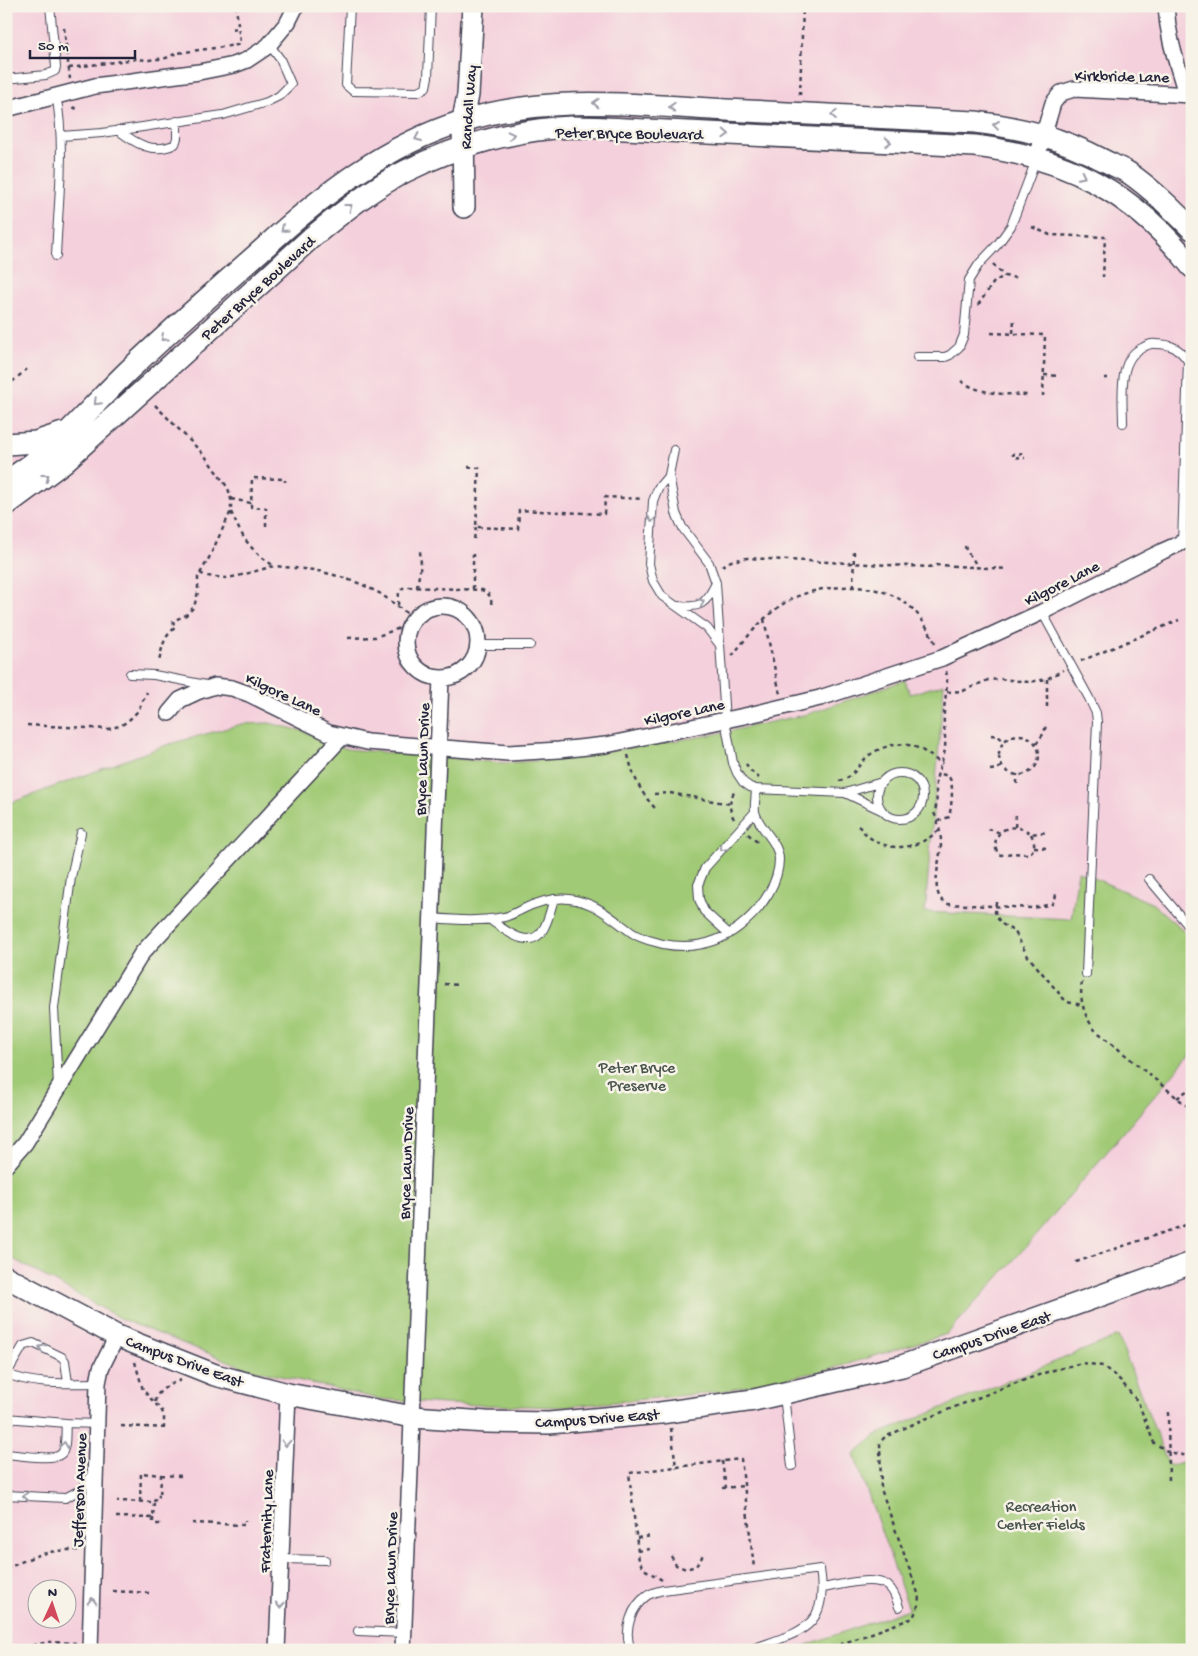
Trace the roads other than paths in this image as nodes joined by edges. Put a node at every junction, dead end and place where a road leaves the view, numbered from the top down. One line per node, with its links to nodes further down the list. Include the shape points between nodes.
1 (50, 6): 8 (lane, via 55,71)
2 (296, 6): 7 (street)
3 (350, 6): 4 (lane, via 346,85 353,91 410,92 426,87)
4 (431, 6)
5 (473, 6): 12 (street, Randall Way, via 468,95)
6 (1166, 6): 9 (street, via 1173,53)
7 (270, 44): 10 (street, via 234,66 95,86); 13 (lane, via 292,84 279,96 224,115)
8 (6, 79)
9 (1189, 94): 15 (street, Kirkbride Lane, via 1074,89 1061,93 1053,103)
10 (56, 95): 11 (street); 16 (lane)
11 (6, 109)
12 (463, 120): 15 (street, Peter Bryce Boulevard, one-way to 12, via 1012,126 975,122 588,103 510,110); 17 (street, Randall Way); 25 (street, Peter Bryce Boulevard, one-way to 25, via 400,147 328,192 133,367)
13 (177, 122): 14 (lane); 14 (lane, via 175,144 166,148 135,143)
14 (118, 130): 16 (lane)
15 (1044, 135): 18 (street, Kirkbride Lane); 20 (street, Peter Bryce Boulevard, via 1079,147 1128,173)
16 (61, 136): 21 (lane)
17 (464, 148): 18 (street, Peter Bryce Boulevard, one-way to 18, via 514,134 571,127 975,146); 19 (street, Randall Way); 30 (street, Peter Bryce Boulevard, one-way to 17, via 64,462 349,206 406,171)
18 (1037, 157): 22 (street, Peter Bryce Boulevard, one-way to 22, via 1104,187 1134,208 1157,226); 23 (lane, via 1011,226 978,264 969,280 960,347 945,357)
19 (464, 207)
20 (1192, 229)
21 (56, 256)
22 (1192, 267)
23 (917, 358)
24 (1123, 423): 31 (lane, via 1127,361 1151,343 1167,344 1181,350 1188,361)
25 (68, 431): 26 (street, via 36,442); 29 (street, Peter Bryce Boulevard, via 27,469)
26 (6, 444)
27 (674, 450): 28 (lane)
28 (669, 475): 32 (lane, via 682,527 709,563); 33 (lane, one-way to 33, via 658,488 653,501 649,564 653,581 662,596)
29 (6, 480)
30 (6, 505)
31 (1187, 541): 34 (street, Kilgore Lane)
32 (716, 583): 33 (lane, one-way to 32, via 701,605 709,598); 37 (lane)
33 (676, 606): 37 (lane, via 707,628)
34 (1042, 612): 42 (street, Kilgore Lane, via 942,658 820,698); 57 (lane, via 1096,713)
35 (478, 645): 36 (lane); 39 (street, via 470,665 457,674); 39 (street, via 477,633 463,613 440,606 417,616 406,637 406,649 419,670)
36 (530, 645)
37 (720, 645): 42 (lane)
38 (130, 674): 40 (lane)
39 (441, 678): 44 (street, Bryce Lawn Drive)
40 (215, 686): 41 (street, via 180,700); 43 (street, Kilgore Lane, via 249,694 329,734)
41 (169, 713)
42 (725, 720): 44 (street, Kilgore Lane, via 625,741 559,750 508,753); 46 (lane, via 737,773 745,784)
43 (342, 737): 44 (street, Kilgore Lane); 58 (street, via 142,953)
44 (439, 749): 53 (street, Bryce Lawn Drive)
45 (882, 782): 47 (lane); 48 (lane, via 877,796); 48 (lane, via 894,774 908,774 919,783 923,797 919,810 907,818 893,818)
46 (756, 789): 47 (lane); 49 (lane)
47 (845, 793): 48 (lane)
48 (881, 810)
49 (755, 812): 56 (lane, via 774,842 779,858 777,875 754,914); 56 (lane, one-way to 56, via 705,868 698,885 704,911)
50 (80, 833): 58 (lane, via 54,1008)
51 (1149, 879): 55 (lane)
52 (554, 899): 54 (lane, via 506,917); 54 (lane, via 546,925 540,934 531,938 511,935); 56 (lane, via 589,903 648,941 693,947 709,944)
53 (432, 918): 54 (lane); 68 (street, Bryce Lawn Drive)
54 (489, 919)
55 (1192, 930)
56 (729, 934)
57 (1086, 974)
58 (58, 1089): 59 (street, via 25,1143)
59 (6, 1164)
60 (1192, 1263): 66 (street, Campus Drive East, via 902,1366)
61 (6, 1277): 62 (street, Campus Drive East)
62 (117, 1336): 65 (street, Jefferson Avenue, via 101,1368); 67 (street, Campus Drive East, via 215,1375)
63 (6, 1374): 64 (lane, via 45,1383); 64 (lane, one-way to 63, via 62,1357 33,1343 23,1346)
64 (68, 1383): 65 (lane)
65 (98, 1383): 71 (street, Jefferson Avenue)
66 (784, 1393): 68 (street, Campus Drive East, via 660,1413 549,1422); 73 (lane)
67 (288, 1394): 68 (street, Campus Drive East); 76 (street, Fraternity Lane, one-way to 76)
68 (413, 1417): 81 (street, Bryce Lawn Drive)
69 (6, 1418): 70 (lane)
70 (66, 1423): 71 (lane); 72 (lane, one-way to 70, via 59,1456 64,1447)
71 (98, 1424): 74 (street, Jefferson Avenue)
72 (6, 1454)
73 (792, 1466)
74 (96, 1468): 75 (lane, one-way to 75, via 82,1489 64,1498); 82 (street, Jefferson Avenue, one-way to 74)
75 (6, 1495)
76 (282, 1559): 77 (lane); 83 (street, Fraternity Lane, one-way to 83)
77 (325, 1560)
78 (823, 1588): 79 (lane, via 877,1581 888,1586); 85 (lane, via 820,1569 663,1590 648,1595 636,1607 629,1622); 86 (lane, via 812,1623 800,1631)
79 (899, 1607)
80 (358, 1631): 81 (lane)
81 (404, 1633): 84 (street, Bryce Lawn Drive)
82 (90, 1646)
83 (278, 1650)
84 (403, 1650)
85 (631, 1650)
86 (749, 1650)

